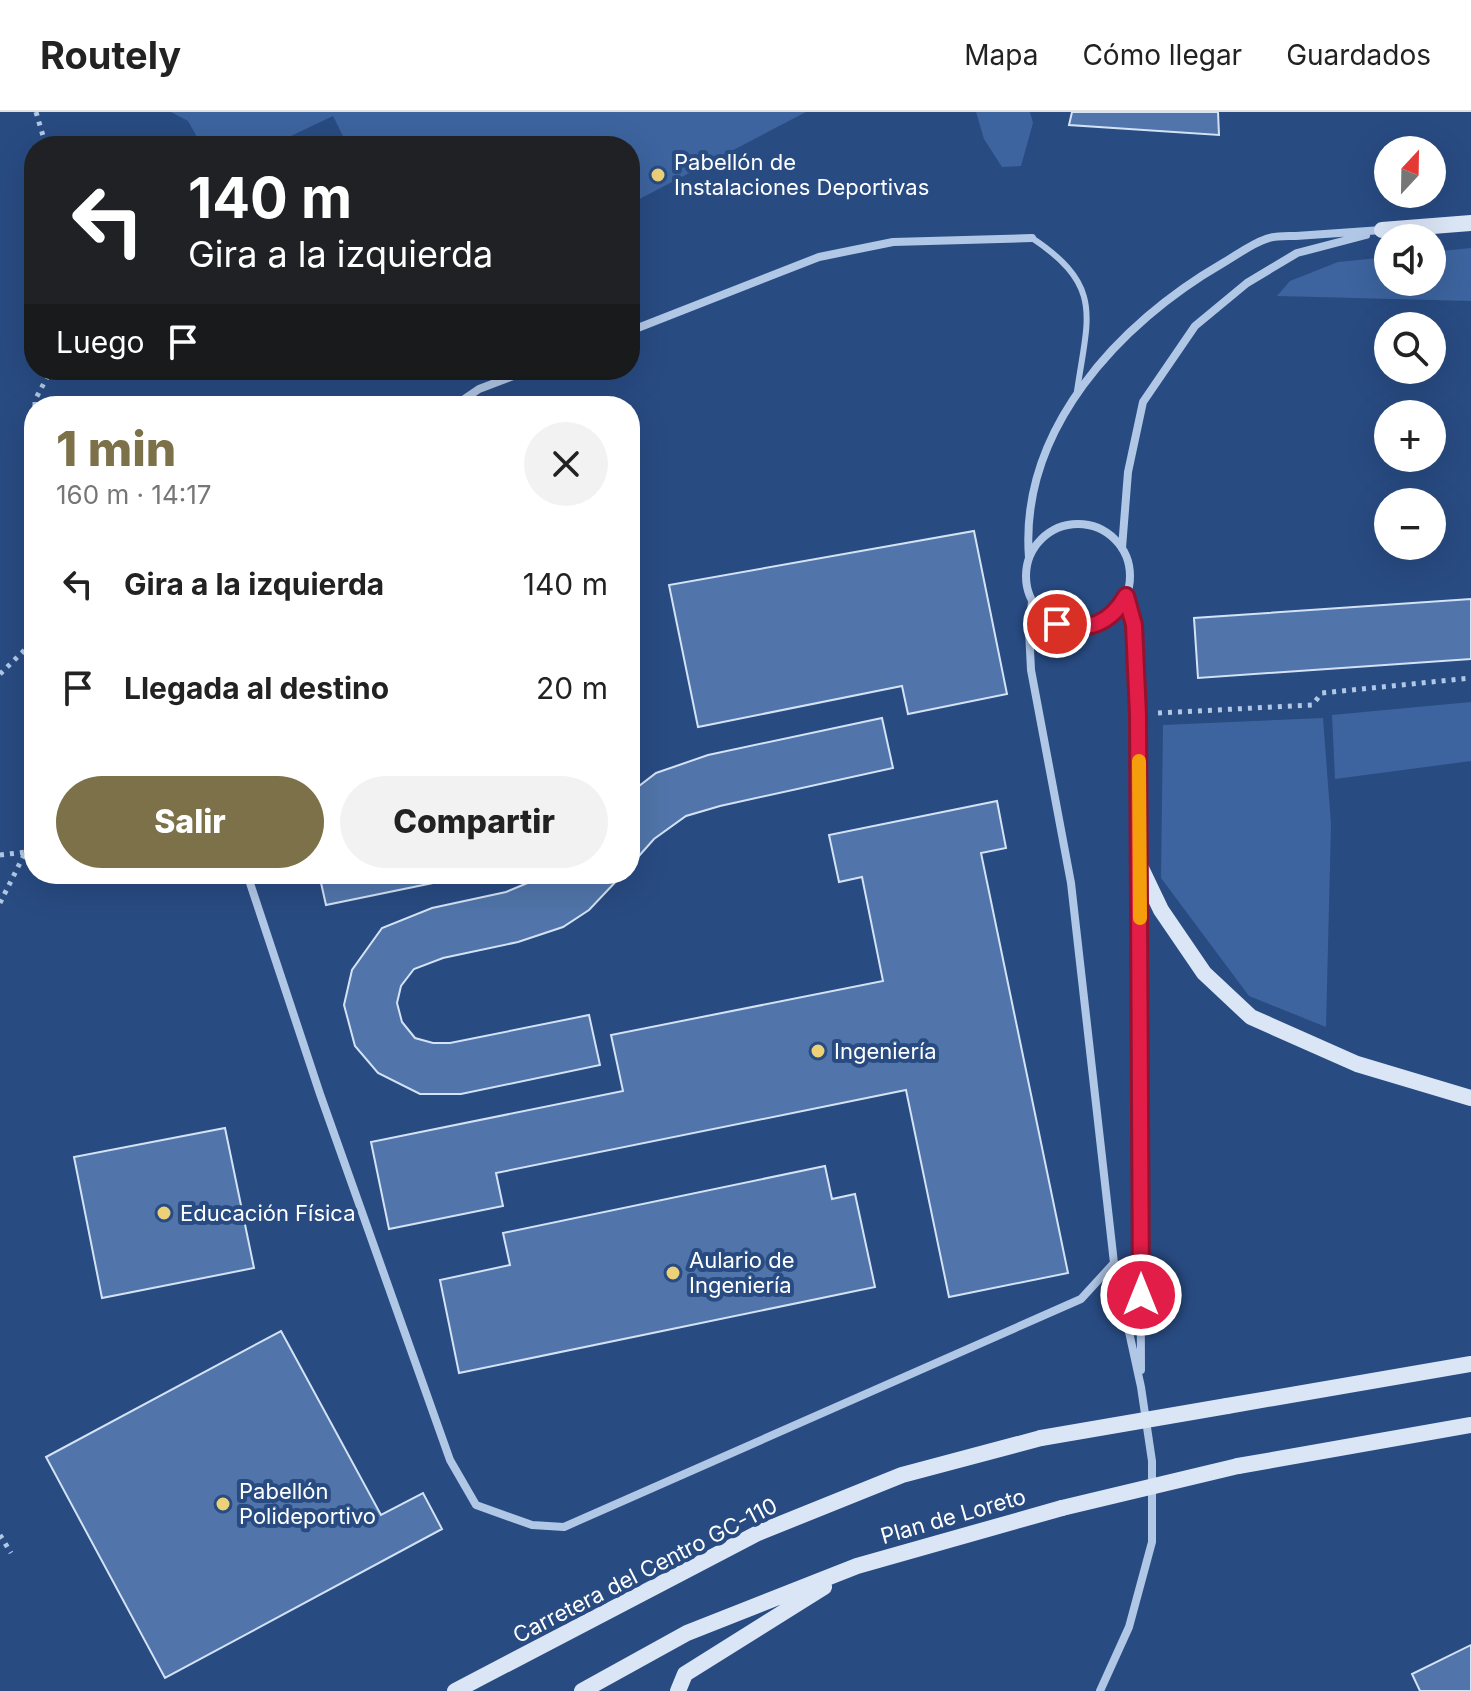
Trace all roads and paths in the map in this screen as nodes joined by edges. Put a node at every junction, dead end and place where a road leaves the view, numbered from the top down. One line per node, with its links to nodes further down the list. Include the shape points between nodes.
1 (36, 112): 2 (path)
2 (43, 136)
3 (1471, 223): 4 (main road)
4 (1446, 225)
5 (1374, 230): 10 (street, via 1268,237 1175,294 1121,338)
6 (1374, 232): 12 (street, via 1297,253 1247,283 1195,326 1143,402 1128,472)
7 (1032, 238): 8 (street, via 893,242 819,257); 10 (lane, via 1060,257 1082,287 1088,315)
8 (640, 327)
9 (503, 380): 11 (street)
10 (1077, 393): 13 (street, via 1031,496)
11 (469, 396)
12 (1122, 548): 13 (street, via 1111,536 1081,524 1049,533); 14 (street, via 1130,574)
13 (1029, 558): 15 (street, via 1025,573)
14 (1126, 596): 15 (street, via 1105,621 1081,628 1057,624); 19 (street, via 1134,625)
15 (1032, 602): 27 (street, via 1031,670 1071,883)
16 (24, 651): 17 (path)
17 (0, 674)
18 (1471, 678): 19 (path, via 1322,693 1312,705)
19 (1138, 715): 23 (street)
20 (24, 852): 21 (path)
21 (0, 855)
22 (24, 856): 25 (path)
23 (1139, 864): 26 (main road, via 1161,910 1204,973 1251,1017 1357,1064); 29 (street)
24 (250, 884): 27 (street, via 450,1460 476,1505 532,1525 564,1527 1081,1299)
25 (0, 903)
26 (1471, 1098)
27 (1114, 1263): 29 (street)
28 (1471, 1364): 34 (main road, Carretera del Centro GC-110, bridge, via 1041,1438 902,1475 758,1533)
29 (1141, 1387): 37 (street, via 1152,1461 1152,1542 1129,1627)
30 (1471, 1425): 33 (main road, Plan de Loreto, bridge, via 1238,1466 1062,1508)
31 (0, 1535): 32 (path)
32 (11, 1553)
33 (857, 1566): 35 (main road, via 687,1633); 36 (main road, via 685,1674)
34 (455, 1691)
35 (582, 1691)
36 (678, 1691)
37 (1100, 1691)

